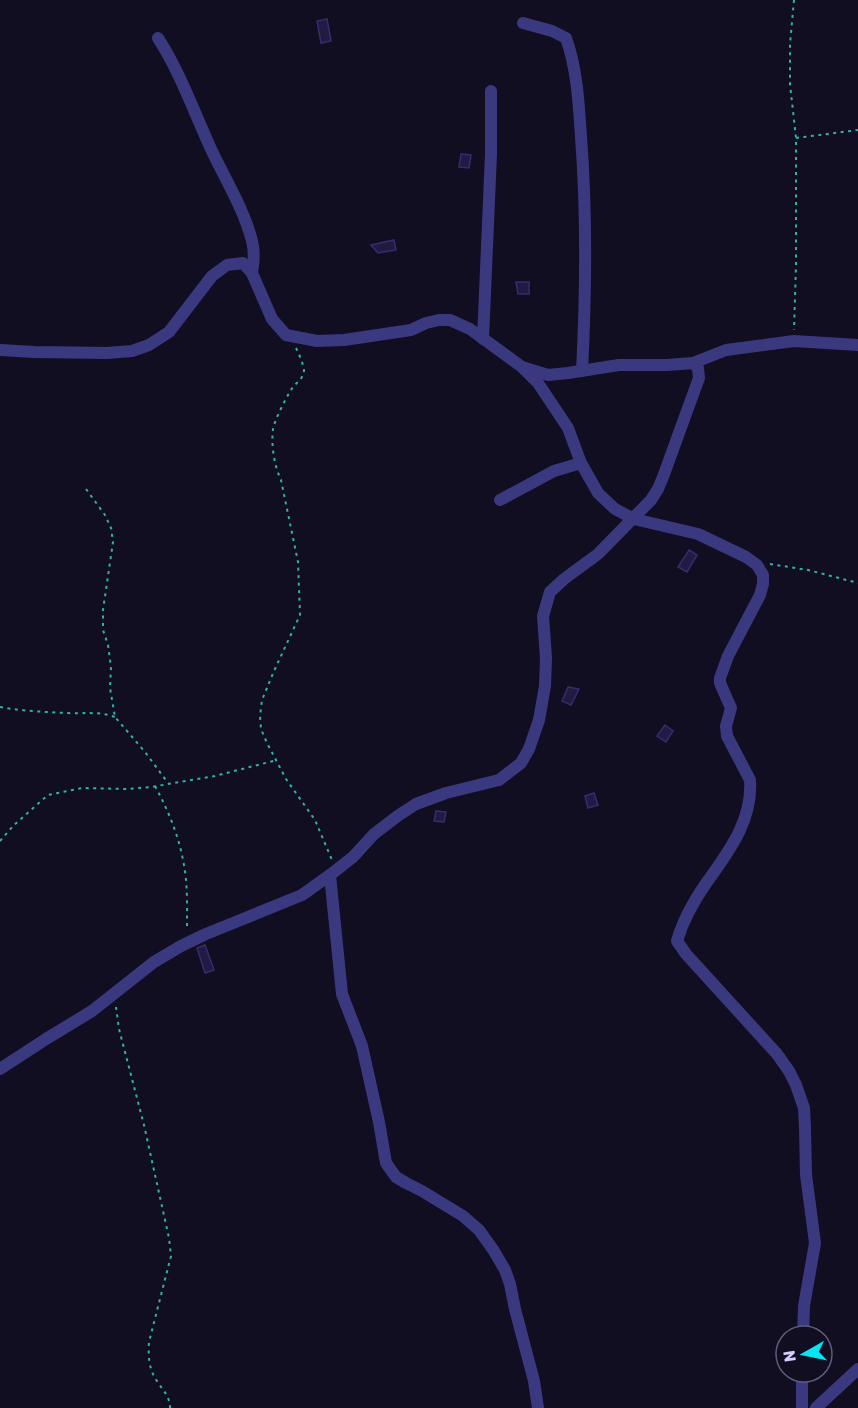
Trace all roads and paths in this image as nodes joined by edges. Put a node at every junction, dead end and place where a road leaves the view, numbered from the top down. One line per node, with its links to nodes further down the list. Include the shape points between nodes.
1 (794, 0): 6 (path, via 790,84)
2 (523, 23): 15 (street, via 566,38 574,71 584,213 586,296)
3 (158, 38): 7 (street, via 240,208 252,242)
4 (491, 91): 9 (street)
5 (858, 130): 6 (path)
6 (796, 138): 10 (path)
7 (252, 273): 8 (street, via 272,319); 12 (street, via 243,262 227,265 212,276 169,332 132,351)
8 (292, 337): 9 (street, via 344,340 450,320); 24 (path, via 304,370 275,422 273,442 298,562 300,615 262,700 260,716 261,729)
9 (483, 339): 14 (street)
10 (794, 341): 11 (street); 13 (street, via 726,350)
11 (858, 345)
12 (0, 350)
13 (693, 363): 15 (street, via 619,365); 19 (street, via 699,378 663,477 651,500)
14 (522, 367): 15 (street, via 548,375); 16 (street, via 538,383 568,428)
15 (582, 371)
16 (581, 463): 18 (street, via 554,471); 19 (street, via 598,493 615,509)
17 (86, 489): 23 (path, via 105,515 113,542 103,630)
18 (500, 500)
19 (634, 519): 20 (street, via 698,534); 28 (street, via 550,592 543,616 546,658 540,720 521,762 499,780 446,792 416,804 374,834)
20 (753, 561): 21 (path); 32 (street, via 763,575 762,590 720,678 731,708 727,736 750,780 746,818 697,897 677,941 777,1054 801,1097 815,1243)
21 (858, 583)
22 (0, 707): 23 (path, via 37,712 95,712)
23 (115, 717): 25 (path)
24 (277, 760): 25 (path); 28 (path, via 315,820)
25 (168, 783): 26 (path)
26 (155, 786): 27 (path, via 82,788 48,795); 29 (path, via 167,808 184,862)
27 (0, 841)
28 (333, 873): 29 (street, via 302,895); 36 (street, via 342,994 362,1046 386,1162 396,1177 463,1215 494,1251 510,1284)
29 (187, 943): 30 (street, via 154,962)
30 (119, 990): 31 (street); 35 (path, via 115,1005 119,1029 169,1238 171,1256 148,1353 150,1368 166,1393)
31 (0, 1070)
32 (803, 1324)
33 (858, 1369): 38 (street)
34 (802, 1384): 37 (street)
35 (170, 1408)
36 (538, 1408)
37 (802, 1408)
38 (816, 1408)

